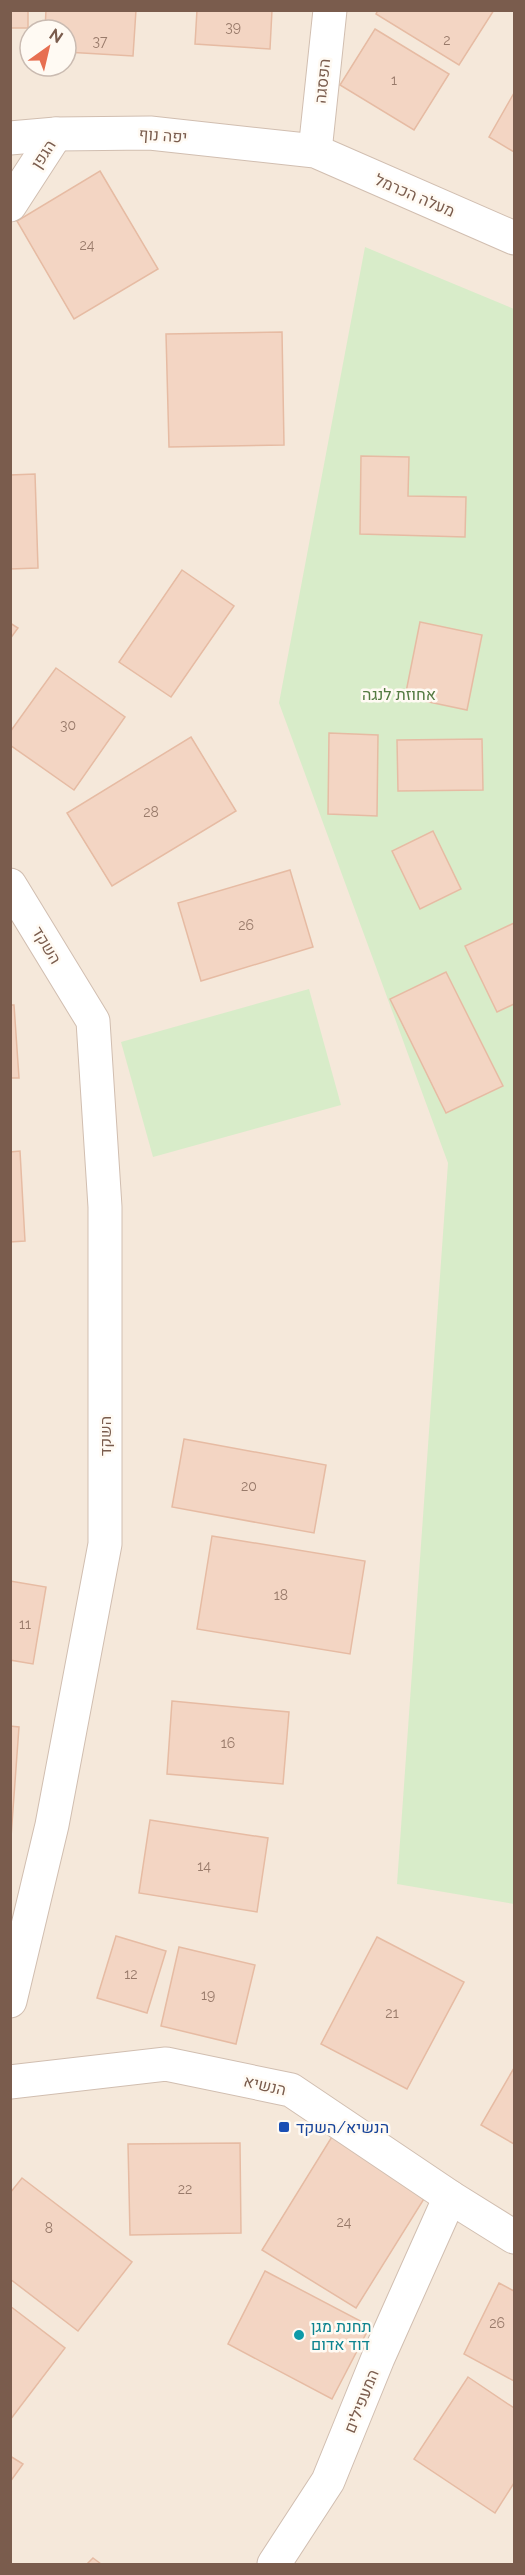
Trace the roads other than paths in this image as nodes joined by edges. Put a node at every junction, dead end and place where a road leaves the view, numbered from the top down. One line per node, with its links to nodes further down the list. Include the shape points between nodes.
1 (330, 10): 4 (street, הפסגה)
2 (56, 134): 3 (street, יפה נוף); 4 (street, יפה נוף, via 150,133); 5 (street, הגפן)
3 (10, 138)
4 (315, 151): 6 (street, מעלה הכרמל)
5 (10, 205)
6 (514, 238)
7 (10, 885): 8 (street, השקד, via 93,1021 105,1207 105,1544 52,1825)
8 (10, 2001)
9 (10, 2082): 10 (street, הנשיא, via 166,2064 291,2090)
10 (450, 2197): 11 (street, הנשיא); 12 (street, המעפילים, via 328,2481)
11 (514, 2237)
12 (274, 2565)

